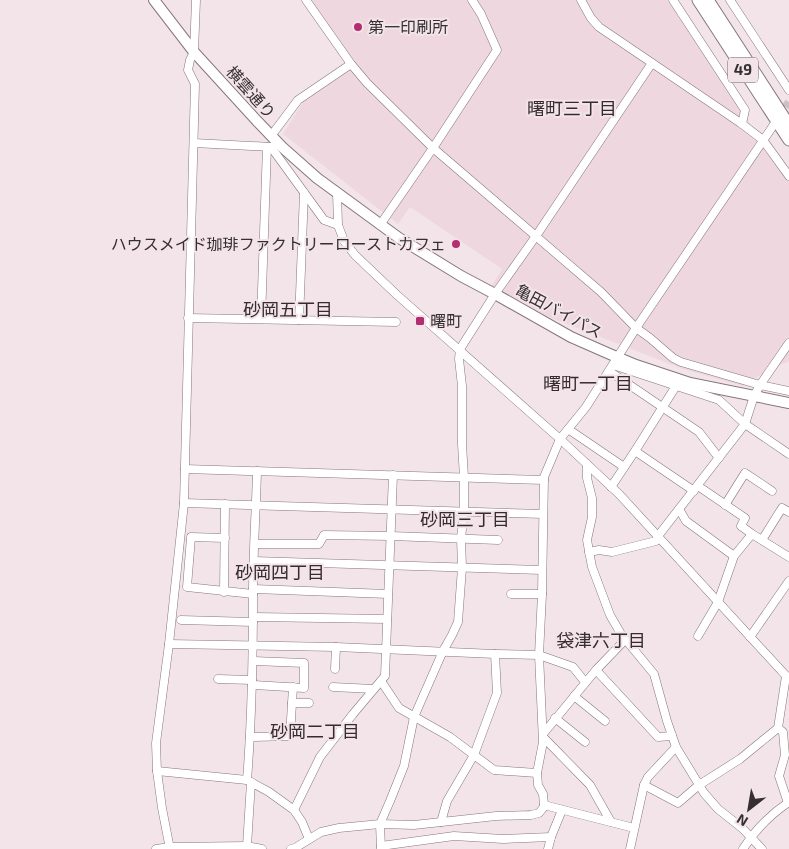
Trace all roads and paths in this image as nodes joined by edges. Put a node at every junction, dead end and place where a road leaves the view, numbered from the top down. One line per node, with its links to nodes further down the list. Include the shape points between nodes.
1 (154, 0): 10 (main road, 横雲通り)
2 (196, 0): 10 (street)
3 (306, 0): 12 (street)
4 (472, 0): 23 (street, via 498,50)
5 (581, 0): 11 (street, via 599,27)
6 (673, 0): 15 (street, via 745,110)
7 (698, 0): 19 (highway, 49)
8 (708, 0): 16 (highway, 49)
9 (730, 0): 13 (street)
10 (194, 52): 17 (main road, 横雲通り); 20 (street, via 188,70 195,84)
11 (652, 63): 15 (street); 29 (street)
12 (351, 64): 17 (street, via 298,100); 23 (street)
13 (789, 90)
14 (775, 123): 18 (street)
15 (742, 124): 18 (street)
16 (789, 125)
17 (271, 136): 22 (main road, 横雲通り)
18 (763, 140): 24 (street); 35 (street)
19 (789, 140)
20 (194, 143): 21 (street); 31 (street)
21 (269, 147): 22 (street); 25 (street); 32 (street)
22 (282, 147): 26 (main road, 横雲通り)
23 (433, 148): 27 (street); 29 (street)
24 (789, 176)
25 (304, 193): 28 (street, via 324,220); 33 (street)
26 (337, 193): 27 (main road, 亀田バイパス); 28 (street)
27 (380, 224): 30 (main road, 亀田バイパス, via 460,276)
28 (338, 225): 37 (street, via 344,241 355,255)
29 (536, 236): 30 (street); 35 (street, via 601,292)
30 (495, 294): 37 (street); 38 (main road, 亀田バイパス)
31 (188, 318): 32 (street); 53 (street)
32 (261, 319): 33 (street)
33 (299, 320): 34 (street)
34 (396, 322)
35 (636, 328): 38 (street); 39 (street, via 681,362)
36 (789, 343): 39 (street)
37 (460, 350): 47 (street); 56 (street)
38 (613, 364): 40 (street); 42 (main road, 亀田バイパス, via 636,365 690,383); 44 (street); 46 (street, via 586,408)
39 (760, 385): 41 (street); 42 (street)
40 (676, 386): 44 (street); 45 (street, via 719,400)
41 (789, 391)
42 (754, 396): 43 (main road, 亀田バイパス); 45 (street)
43 (789, 403)
44 (663, 407): 48 (street); 50 (street, via 699,432)
45 (746, 424): 49 (street); 50 (street)
46 (568, 429): 47 (street); 52 (street)
47 (560, 439): 51 (street); 57 (street)
48 (635, 451): 52 (street); 59 (street)
49 (789, 454)
50 (719, 458): 59 (street)
51 (587, 464): 58 (street); 78 (street, via 592,498 587,540)
52 (624, 467): 58 (street)
53 (185, 469): 54 (street); 61 (street)
54 (257, 471): 55 (street); 63 (street)
55 (393, 475): 56 (street); 65 (street)
56 (464, 477): 57 (street); 67 (street)
57 (544, 480): 69 (street)
58 (611, 487): 72 (street)
59 (696, 488): 64 (street); 66 (street)
60 (772, 491): 64 (street, via 745,473)
61 (184, 503): 62 (street); 98 (street)
62 (225, 504): 63 (street); 73 (street)
63 (256, 505): 65 (street); 77 (street)
64 (725, 505): 70 (street, via 745,518 742,526)
65 (392, 509): 67 (street); 71 (street)
66 (680, 509): 72 (street); 79 (street, via 686,521)
67 (464, 512): 69 (street); 74 (street)
68 (789, 512): 76 (street, via 782,508)
69 (543, 514): 84 (street)
70 (752, 534): 76 (street); 79 (street)
71 (391, 536): 74 (street); 77 (street, via 324,535 319,544); 82 (street)
72 (658, 536): 78 (street, via 656,541 612,552); 91 (street)
73 (225, 538): 87 (street); 87 (street, via 191,537 187,588)
74 (461, 538): 75 (street); 83 (street)
75 (498, 540)
76 (762, 540): 80 (street)
77 (255, 544): 81 (street)
78 (589, 552): 97 (street, via 610,615)
79 (734, 556): 91 (street)
80 (789, 557)
81 (254, 561): 82 (street); 86 (street)
82 (390, 565): 83 (street); 88 (street)
83 (462, 568): 84 (street); 102 (street, via 458,622)
84 (542, 570): 90 (street)
85 (789, 581): 96 (street)
86 (253, 591): 87 (street); 88 (street); 92 (street)
87 (224, 592)
88 (388, 594): 94 (street)
89 (511, 594): 90 (street)
90 (542, 594): 104 (street)
91 (718, 602): 95 (street); 96 (street)
92 (253, 619): 93 (street); 94 (street); 99 (street)
93 (181, 620)
94 (387, 620): 101 (street)
95 (698, 636)
96 (750, 637): 108 (street)
97 (625, 640): 107 (street); 124 (street, via 654,674)
98 (169, 644): 99 (street); 129 (street, via 156,743)
99 (253, 646): 100 (street); 105 (street)
100 (336, 647): 101 (street); 106 (street)
101 (386, 649): 102 (street); 110 (street, via 385,676)
102 (443, 651): 103 (street); 119 (street)
103 (495, 654): 104 (street); 128 (street, via 497,693)
104 (539, 655): 111 (street, via 573,667); 123 (street)
105 (253, 661): 112 (street); 113 (street, via 304,662 304,688)
106 (335, 669)
107 (596, 670): 111 (street); 124 (street, via 658,737)
108 (787, 677): 122 (street)
109 (218, 679): 112 (street)
110 (381, 681): 115 (street); 119 (street, via 399,708)
111 (585, 682): 116 (street)
112 (252, 683): 113 (street); 125 (street)
113 (293, 687): 117 (street)
114 (333, 687): 115 (street)
115 (374, 689): 136 (street, via 320,757)
116 (574, 696): 120 (street); 121 (street)
117 (292, 702): 118 (street); 125 (street, via 290,736)
118 (309, 703)
119 (414, 717): 128 (street); 140 (street, via 404,766)
120 (555, 718): 123 (street); 126 (street)
121 (605, 721)
122 (778, 728): 133 (street, via 740,759); 134 (street, via 783,732 785,755 779,776)
123 (543, 736): 130 (street); 139 (street, via 590,785)
124 (672, 736): 127 (street)
125 (250, 737): 131 (street)
126 (585, 742)
127 (676, 747): 132 (street); 133 (street)
128 (474, 754): 130 (street, via 494,770); 138 (street, via 447,802)
129 (157, 771): 131 (street); 150 (street)
130 (537, 774): 135 (street)
131 (249, 781): 136 (street); 148 (street)
132 (644, 785): 133 (street, via 678,803); 142 (street)
133 (699, 785): 146 (street, via 718,809)
134 (789, 802): 146 (street, via 776,811)
135 (544, 805): 137 (street); 138 (street, via 539,813 531,815)
136 (294, 810): 144 (street)
137 (562, 810): 139 (street); 143 (street)
138 (442, 822): 141 (street)
139 (611, 822): 142 (street)
140 (380, 824): 141 (street); 144 (street, via 339,828); 149 (street)
141 (414, 825): 147 (street)
142 (634, 828): 156 (street)
143 (551, 837): 145 (street); 155 (street)
144 (309, 839): 153 (street)
145 (503, 839): 147 (street, via 454,836); 154 (street)
146 (751, 839): 157 (street); 158 (street)
147 (414, 841): 149 (street)
148 (247, 846): 150 (street); 152 (street)
149 (381, 847)
150 (170, 848): 151 (street)
151 (156, 849)
152 (262, 849)
153 (291, 849)
154 (503, 849)
155 (548, 849)
156 (630, 849)
157 (743, 849)
158 (762, 849)

